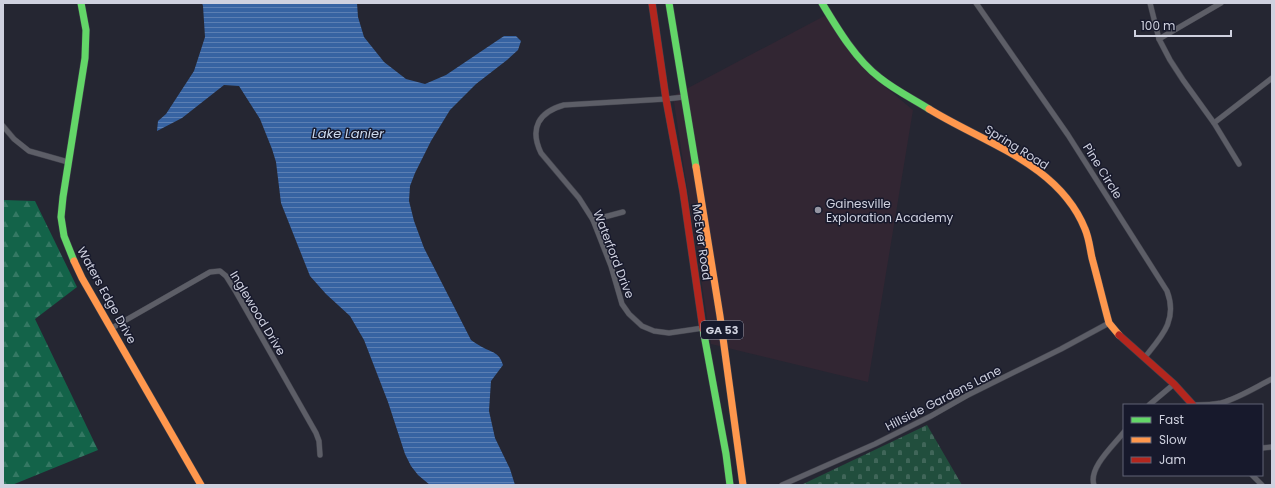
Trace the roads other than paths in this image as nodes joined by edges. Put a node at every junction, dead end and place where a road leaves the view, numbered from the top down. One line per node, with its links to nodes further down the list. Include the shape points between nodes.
1 (81, 3): 14 (street, Waters Edge Drive, via 86,21 86,50)
2 (652, 3): 11 (street, McEver Road / GA 53)
3 (669, 3): 10 (street, McEver Road / GA 53)
4 (822, 3): 18 (street, Spring Road, via 840,33 879,78 947,120 1020,159 1043,174 1062,193 1085,229)
5 (976, 3): 21 (street, Pine Circle, via 1068,135 1167,291 1171,300 1170,319)
6 (1150, 3): 8 (street)
7 (1221, 3): 8 (street)
8 (1160, 39): 12 (street, via 1170,60)
9 (1272, 78): 12 (street)
10 (684, 97): 11 (street, Waterford Drive); 32 (street, McEver Road / GA 53, via 720,316)
11 (666, 99): 17 (street, Waterford Drive, via 564,105 553,108 540,120 536,128 536,137 541,153 579,198); 20 (street, McEver Road / GA 53, via 683,191)
12 (1214, 123): 15 (street)
13 (3, 126): 14 (street, via 29,151)
14 (68, 162): 19 (street, Waters Edge Drive, via 62,197 61,217 64,236 82,278)
15 (1239, 164)
16 (623, 212): 17 (street)
17 (593, 220): 20 (street, Waterford Drive, via 611,266 622,304 629,314 642,326 654,331 669,333)
18 (1109, 323): 21 (street, Spring Road); 33 (street, Hillside Gardens Lane, via 875,444)
19 (112, 328): 28 (street, Inglewood Drive, via 210,272 220,271 236,292 316,433); 30 (street, Waters Edge Drive)
20 (703, 328): 31 (street, McEver Road / GA 53)
21 (1145, 357): 23 (street, Spring Road)
22 (1272, 378): 26 (street, via 1236,397)
23 (1174, 384): 24 (street); 25 (street, Spring Road)
24 (1150, 404)
25 (1192, 404)
26 (1214, 404)
27 (1123, 433): 34 (street, via 1094,470)
28 (320, 454)
29 (1253, 476): 35 (street)
30 (202, 485)
31 (730, 485)
32 (744, 485)
33 (782, 485)
34 (1094, 485)
35 (1262, 485)

